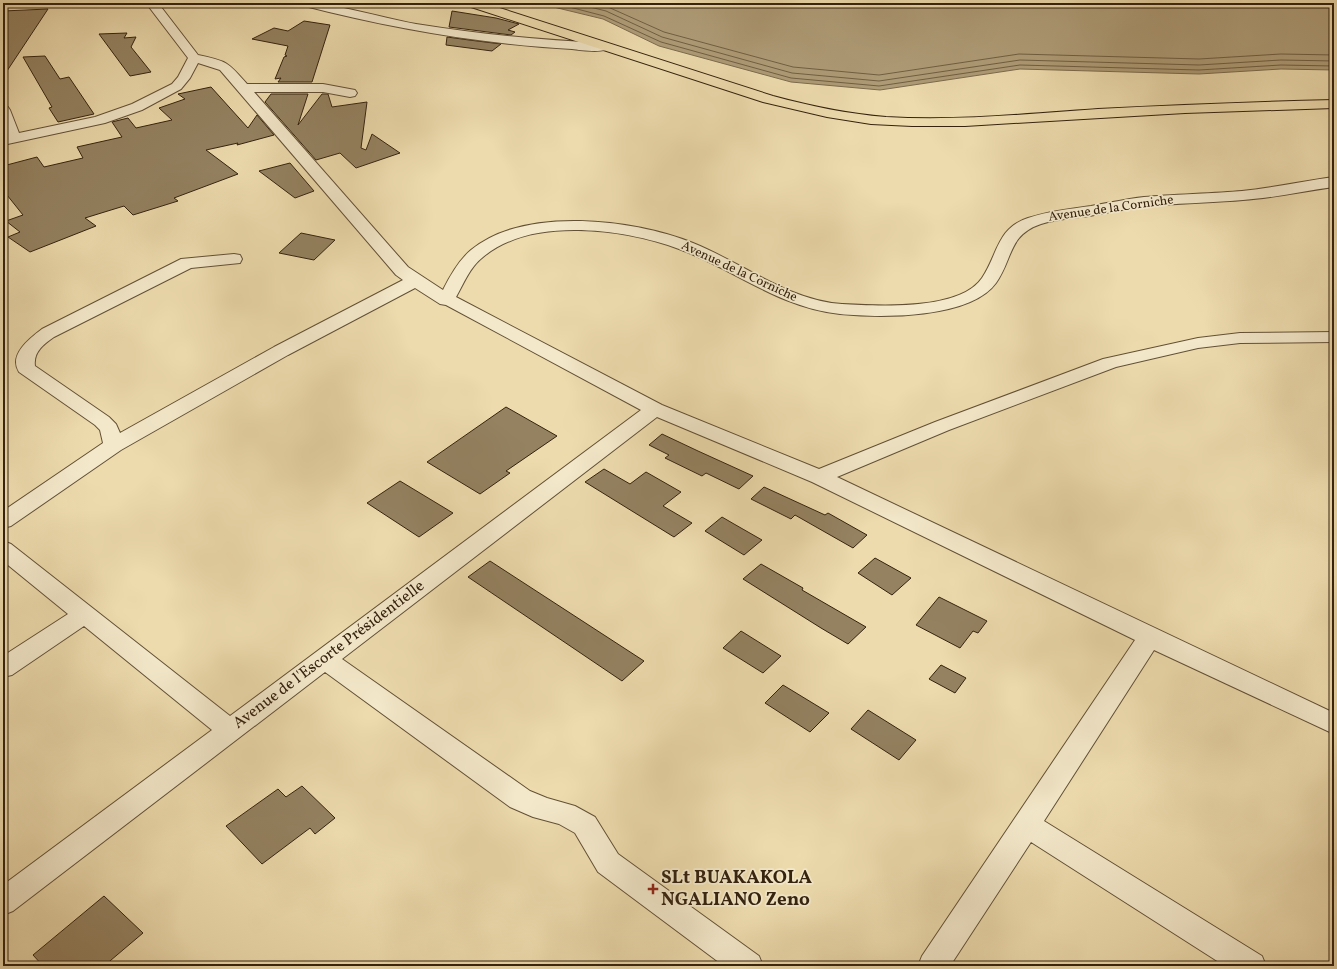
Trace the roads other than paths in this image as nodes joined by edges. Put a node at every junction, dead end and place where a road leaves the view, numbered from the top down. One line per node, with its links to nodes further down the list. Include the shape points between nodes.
1 (152, 3): 5 (street)
2 (305, 3): 4 (street, via 425,28 550,44)
3 (472, 3): 4 (main road)
4 (604, 47): 8 (main road, via 799,108 886,121 944,122)
5 (194, 58): 6 (street, via 224,67); 10 (street, via 179,84 147,103 83,124)
6 (243, 88): 7 (street, via 323,88); 13 (street, via 402,271)
7 (350, 93)
8 (1334, 104)
9 (3, 110): 10 (street)
10 (9, 140)
11 (1334, 182): 14 (street, Avenue de la Corniche, via 1276,192 1143,202 1043,218 1019,228 1009,241 989,280 979,292 965,300 943,305 888,310 839,309 811,304 783,295 709,255 676,242 590,226 532,230 503,238 482,249 464,267)
12 (234, 259): 17 (street, via 198,260 180,266 48,333 27,352 24,361 26,368 102,421 109,428)
13 (414, 281): 14 (street); 17 (street)
14 (446, 300): 16 (street)
15 (1334, 338): 18 (street, via 1240,338 1198,343 1117,361 942,426)
16 (655, 409): 18 (street); 23 (street, Avenue de l'Escorte Présidentielle)
17 (114, 445): 19 (street)
18 (819, 477): 22 (street)
19 (3, 520)
20 (3, 549): 21 (street)
21 (84, 614): 24 (street); 26 (street)
22 (1150, 637): 25 (street); 27 (street)
23 (324, 659): 26 (street, Avenue de l'Escorte Présidentielle); 29 (street, via 520,799 543,809 566,814 585,825 608,863)
24 (3, 668)
25 (1334, 724)
26 (230, 730): 28 (street, Avenue de l'Escorte Présidentielle)
27 (1026, 824): 30 (street); 31 (street)
28 (3, 902)
29 (748, 966)
30 (933, 966)
31 (1251, 966)

